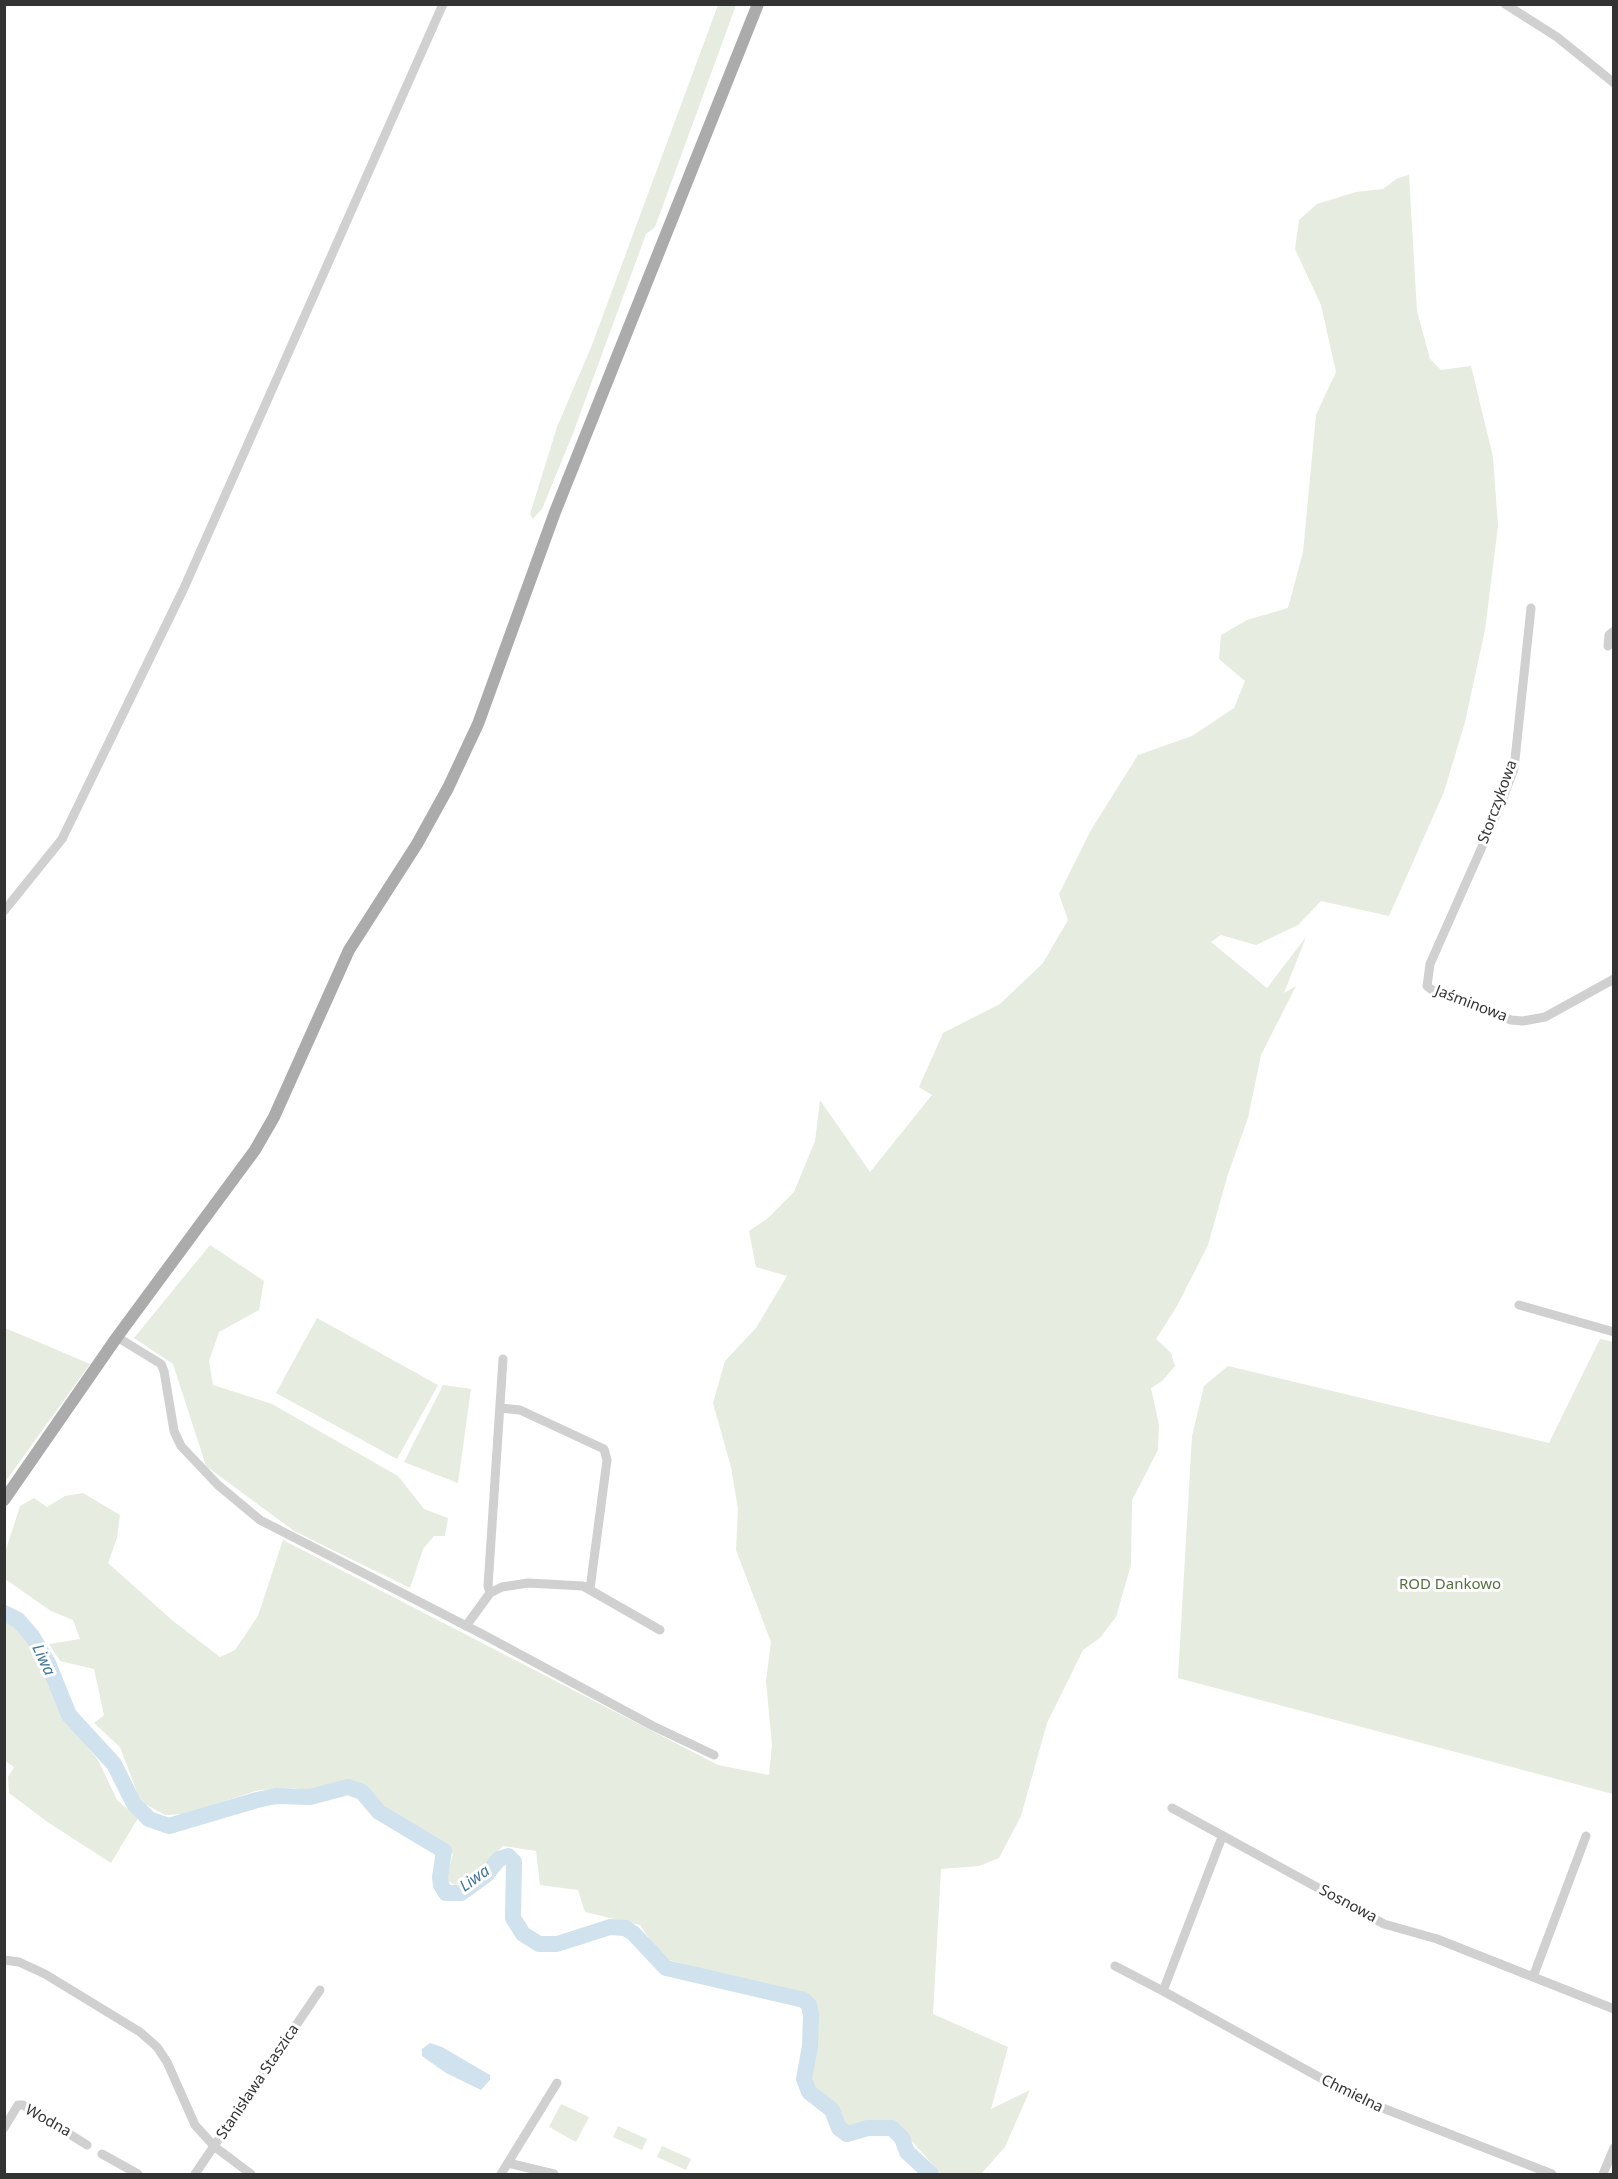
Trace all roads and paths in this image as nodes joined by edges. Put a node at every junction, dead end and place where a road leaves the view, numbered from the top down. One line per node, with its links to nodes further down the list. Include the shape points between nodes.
1 (443, 4): 8 (street, via 174,609 62,839)
2 (758, 4): 13 (main road, via 559,502 478,724 452,780 417,844 348,950 274,1117 255,1150)
3 (1505, 4): 4 (street, via 1557,37)
4 (1614, 83)
5 (1532, 608): 10 (street, Storczykowa, via 1514,769 1430,964)
6 (1614, 632): 7 (street)
7 (1608, 646)
8 (4, 911)
9 (1614, 979): 10 (street, Jaśminowa, via 1545,1017 1523,1021 1511,1020)
10 (1427, 986)
11 (1519, 1305): 12 (street)
12 (1614, 1332)
13 (117, 1337): 16 (main road); 19 (street, via 160,1365 176,1438 201,1469 241,1506 278,1531)
14 (503, 1359): 15 (street)
15 (500, 1408): 17 (street, via 520,1410 604,1449 607,1460); 18 (street)
16 (4, 1500)
17 (590, 1589): 18 (street, via 528,1583); 20 (street)
18 (490, 1593): 19 (street)
19 (466, 1626): 21 (street)
20 (660, 1630)
21 (714, 1755)
22 (1172, 1808): 24 (street, Sosnowa)
23 (1586, 1836): 27 (street)
24 (1222, 1837): 27 (street, Sosnowa, via 1384,1924 1437,1939); 29 (street)
25 (4, 1960): 35 (street, via 45,1974 140,2032 157,2047 195,2125)
26 (1116, 1966): 29 (street, Chmielna)
27 (1533, 1977): 30 (street, Sosnowa)
28 (320, 1990): 35 (street, Stanisława Staszica)
29 (1162, 1990): 44 (street, Chmielna, via 1357,2098)
30 (1614, 2009)
31 (556, 2083): 38 (street)
32 (8, 2114): 33 (street, Wodna); 34 (street, Wodna, via 23,2105)
33 (4, 2128)
34 (87, 2145)
35 (215, 2147): 40 (street, Stanisława Staszica); 41 (street)
36 (1614, 2148): 45 (street)
37 (102, 2154): 39 (street)
38 (508, 2163): 42 (street); 43 (street)
39 (138, 2175)
40 (195, 2175)
41 (251, 2175)
42 (501, 2175)
43 (554, 2175)
44 (1552, 2175)
45 (1604, 2175)

